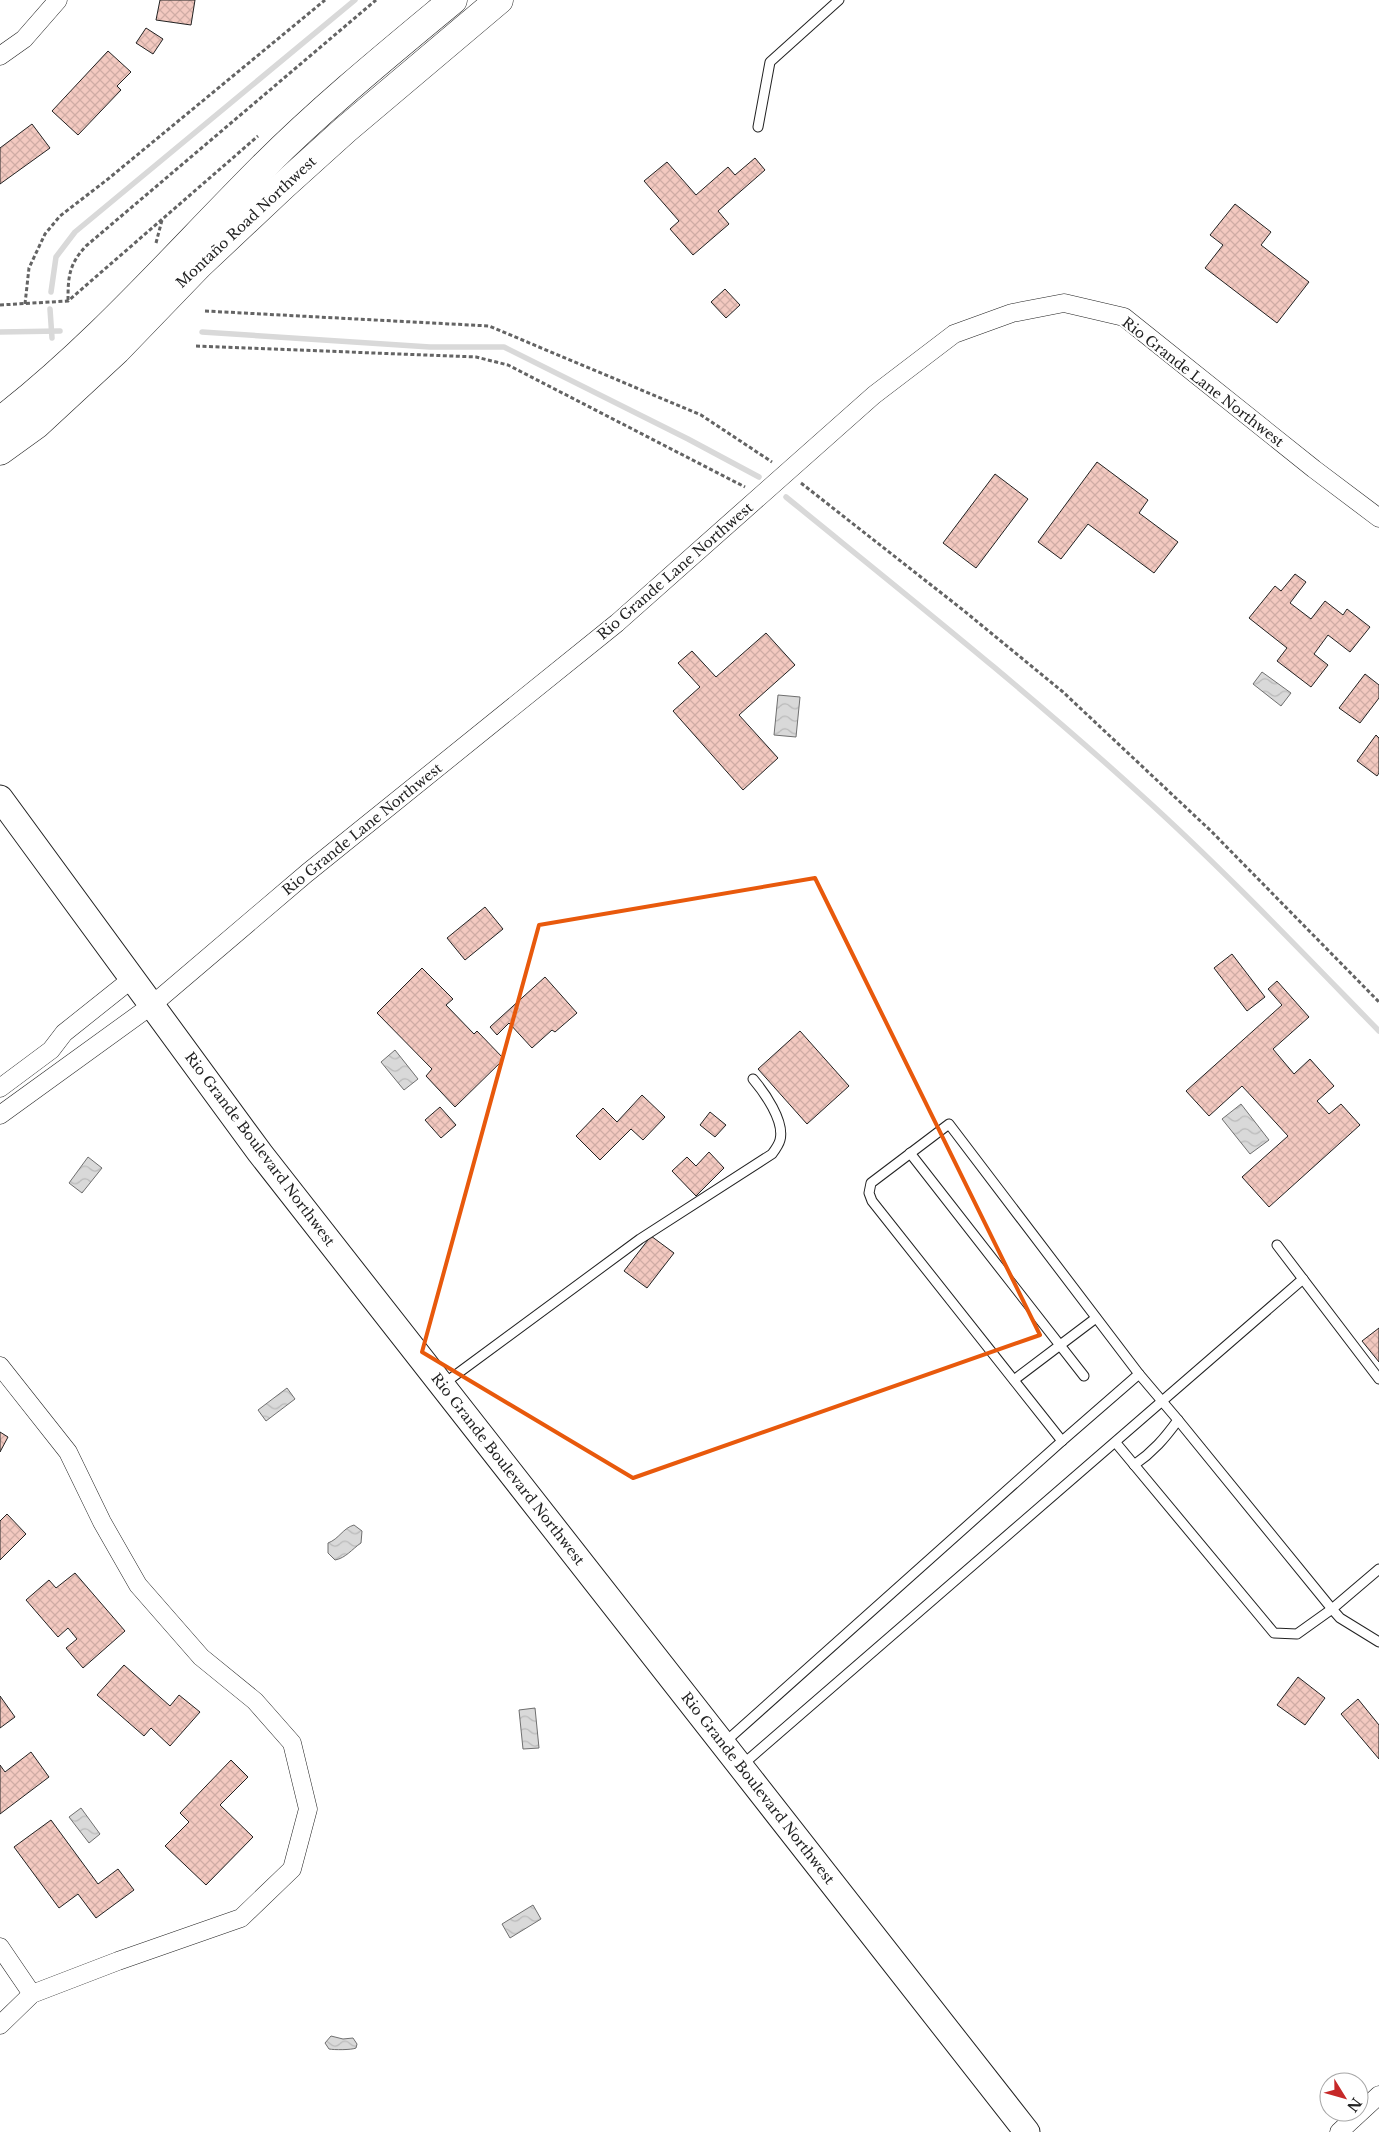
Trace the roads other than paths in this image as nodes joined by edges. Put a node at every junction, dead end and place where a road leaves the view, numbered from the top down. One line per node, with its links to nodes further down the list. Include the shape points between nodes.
1 (58, 0): 5 (street, via 24,39)
2 (453, 0): 7 (main road, Montaño Road Northwest, via 317,114 96,339)
3 (499, 0): 8 (main road, Montaño Road Northwest, via 310,161 199,265 117,350 36,424)
4 (839, 0): 6 (lane, via 770,62)
5 (0, 56)
6 (758, 127)
7 (0, 420)
8 (0, 451)
9 (1379, 518): 12 (street, Rio Grande Lane Northwest, via 1124,317 1064,303 1012,313 954,334 874,395 617,623 307,873)
10 (0, 798): 11 (street, Rio Grande Boulevard Northwest)
11 (133, 978): 12 (street, Rio Grande Boulevard Northwest); 14 (street, via 64,1033 51,1050)
12 (152, 1005): 15 (street, Rio Grande Lane Northwest); 26 (street, Rio Grande Boulevard Northwest, via 248,1137)
13 (753, 1079): 26 (lane, via 765,1093 780,1124 780,1140 772,1154 640,1239)
14 (0, 1088)
15 (0, 1115)
16 (910, 1153): 19 (lane, via 949,1124); 20 (lane); 24 (lane, via 871,1183 868,1193)
17 (1277, 1245): 18 (lane)
18 (1303, 1279): 25 (lane); 27 (lane)
19 (1096, 1318): 20 (lane); 22 (lane)
20 (1060, 1345): 23 (lane); 24 (lane)
21 (0, 1366): 38 (street, via 68,1452 102,1522 138,1585 201,1657 255,1701 292,1743 308,1809 292,1870 241,1918)
22 (1139, 1374): 27 (lane); 29 (lane)
23 (1084, 1376)
24 (1014, 1380): 29 (lane)
25 (1379, 1380)
26 (442, 1386): 35 (street, Rio Grande Boulevard Northwest)
27 (1162, 1401): 28 (lane); 30 (lane)
28 (1178, 1420): 31 (lane, via 1151,1453); 33 (lane)
29 (1062, 1440): 35 (lane)
30 (1116, 1443): 31 (lane); 36 (lane)
31 (1134, 1465): 33 (lane, via 1274,1633 1297,1634)
32 (1379, 1569): 33 (lane)
33 (1332, 1610): 34 (lane)
34 (1379, 1642)
35 (723, 1744): 36 (street, Rio Grande Boulevard Northwest)
36 (741, 1766): 41 (street, Rio Grande Boulevard Northwest)
37 (0, 1947): 38 (street)
38 (32, 1994): 39 (street)
39 (0, 2025)
40 (1379, 2095): 42 (street)
41 (1027, 2132)
42 (1339, 2132)

